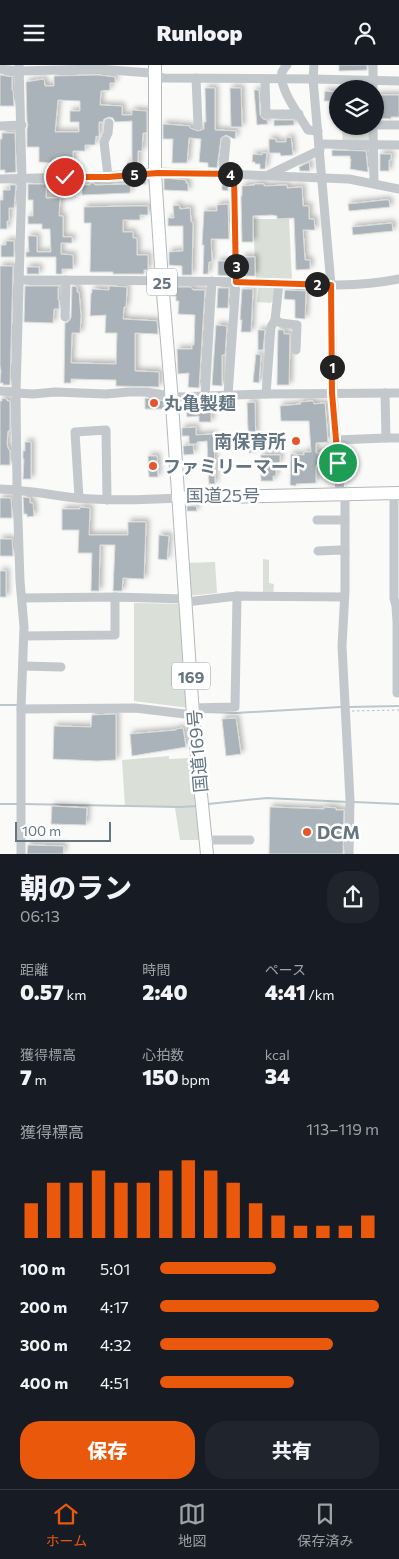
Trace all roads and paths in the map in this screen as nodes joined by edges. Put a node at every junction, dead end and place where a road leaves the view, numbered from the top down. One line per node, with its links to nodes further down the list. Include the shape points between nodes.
1 (287, 65): 10 (street, via 282,71)
2 (314, 65): 11 (street)
3 (373, 65): 12 (street)
4 (98, 67): 5 (street); 7 (street, via 150,73)
5 (19, 68): 6 (street); 18 (street)
6 (0, 69)
7 (155, 70): 8 (street, via 163,78); 29 (highway, 国道25号 / 25)
8 (196, 78): 9 (street); 19 (street)
9 (264, 79): 10 (street); 16 (street, via 266,114)
10 (282, 79): 11 (street); 16 (street)
11 (314, 79): 13 (street); 23 (street)
12 (373, 80)
13 (329, 81)
14 (399, 81): 15 (street)
15 (384, 83)
16 (299, 114): 23 (street, via 308,130)
17 (109, 123): 33 (street, via 104,142)
18 (22, 125): 21 (street); 34 (street)
19 (198, 125)
20 (399, 125): 22 (street)
21 (0, 126)
22 (384, 126)
23 (318, 131): 28 (street)
24 (374, 135): 26 (street)
25 (226, 141): 30 (street)
26 (374, 145): 27 (street); 28 (street); 37 (street)
27 (399, 145)
28 (319, 147): 32 (street); 36 (street)
29 (155, 173): 30 (street); 33 (street); 42 (highway, 国道25号 / 25)
30 (223, 174): 31 (street)
31 (234, 174): 32 (street); 44 (street)
32 (266, 176): 36 (street)
33 (108, 177): 34 (street)
34 (22, 178): 35 (street); 39 (street)
35 (0, 179)
36 (323, 179): 37 (street); 46 (street)
37 (374, 183): 38 (street)
38 (399, 189)
39 (19, 279): 41 (street); 51 (street)
40 (399, 279): 46 (street)
41 (66, 280): 42 (street); 47 (street)
42 (162, 281): 43 (street); 57 (highway, 国道25号 / 25)
43 (212, 281): 44 (street); 58 (street)
44 (236, 282): 45 (street); 56 (street)
45 (279, 283): 46 (street); 48 (street)
46 (331, 285): 52 (street)
47 (65, 317)
48 (275, 320): 49 (street, via 297,325); 55 (street, via 271,327)
49 (296, 349)
50 (0, 391): 51 (street)
51 (16, 393): 57 (street, via 146,392); 63 (street)
52 (332, 393): 53 (street); 55 (street); 61 (street)
53 (385, 393): 54 (street); 59 (street)
54 (399, 393)
55 (266, 394): 56 (street)
56 (228, 395): 58 (street)
57 (171, 396): 58 (street); 67 (highway, 国道25号 / 25)
58 (205, 396)
59 (386, 438): 60 (street); 61 (street)
60 (399, 438)
61 (336, 441): 65 (street)
62 (0, 489): 63 (street)
63 (17, 490): 66 (street); 76 (street)
64 (397, 493): 65 (highway, 国道25号); 78 (street, via 394,598)
65 (342, 494): 67 (highway, 国道25号); 70 (street)
66 (79, 498): 68 (street); 68 (street, via 75,431 106,430)
67 (178, 498): 68 (street); 77 (highway, 国道169号 / 169)
68 (107, 500)
69 (317, 520): 70 (street)
70 (345, 520): 72 (street)
71 (318, 551): 72 (street)
72 (345, 552): 75 (street)
73 (237, 596): 75 (street); 77 (street); 87 (street, via 235,707)
74 (115, 597): 76 (street); 77 (street); 79 (street, via 115,635)
75 (344, 597): 86 (street)
76 (22, 598): 79 (street)
77 (186, 600): 87 (highway, 国道169号 / 169)
78 (398, 622): 80 (street)
79 (24, 636): 81 (street)
80 (398, 653): 83 (street)
81 (23, 666): 82 (street); 84 (street)
82 (61, 667)
83 (398, 693)
84 (21, 709): 87 (street, via 135,708); 90 (street)
85 (399, 710): 86 (path)
86 (345, 711): 92 (street, via 350,800)
87 (193, 712): 88 (highway, 国道169号 / 169)
88 (206, 840): 89 (street); 91 (highway, 国道169号 / 169)
89 (250, 840)
90 (21, 854)
91 (208, 854)
92 (349, 854)

